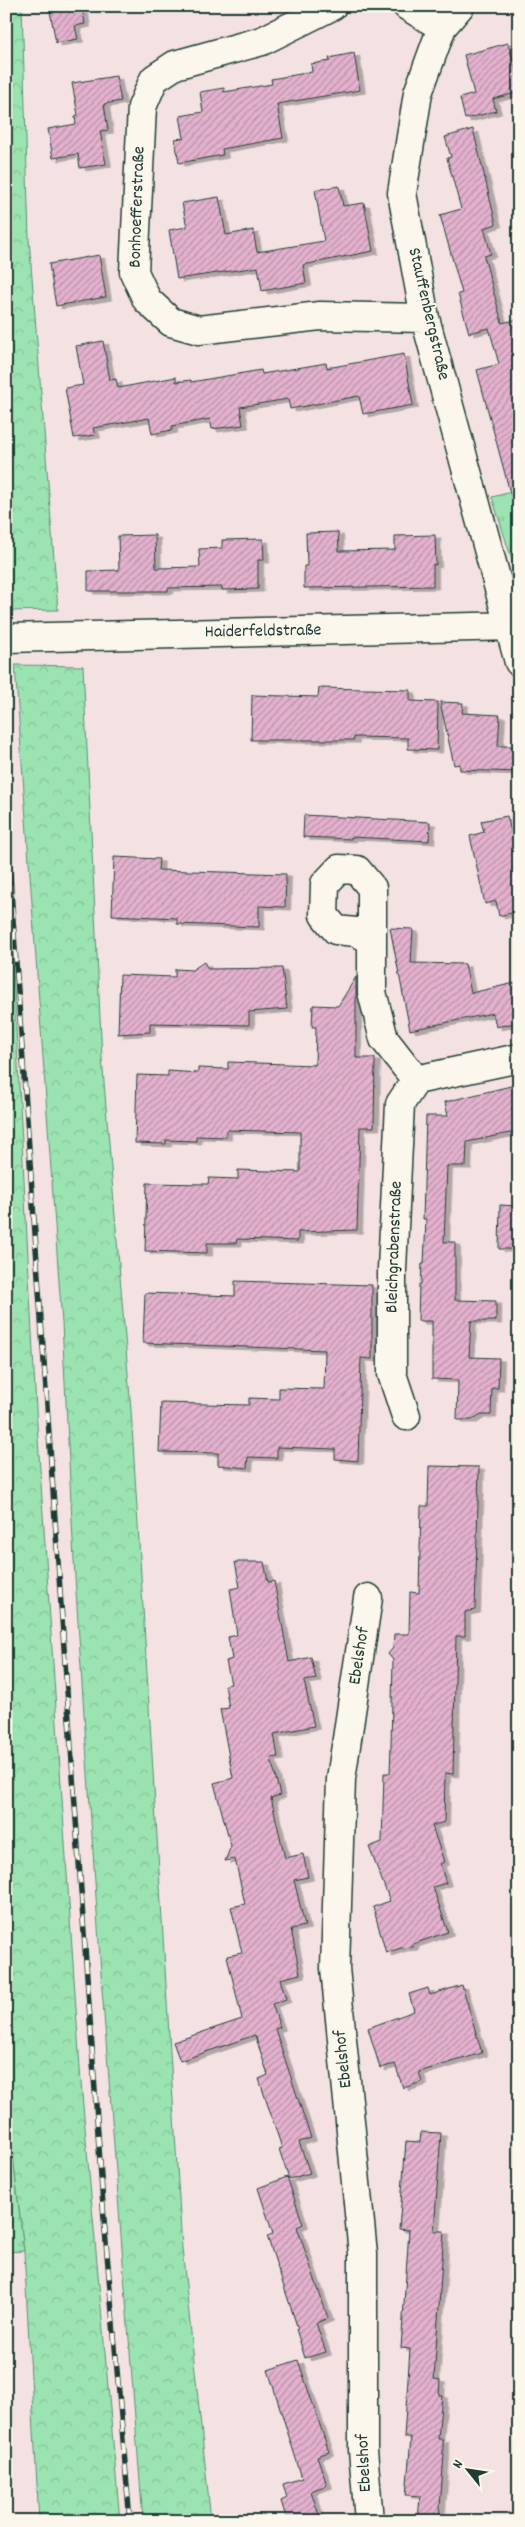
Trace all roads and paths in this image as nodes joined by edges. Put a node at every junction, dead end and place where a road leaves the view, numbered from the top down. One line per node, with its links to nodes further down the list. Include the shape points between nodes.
1 (332, 6): 5 (street, Bonhoefferstraße, via 262,41 175,65 154,79 142,107 134,272 147,300 171,322 199,330 320,316)
2 (407, 6): 4 (street)
3 (460, 6): 4 (street, Stauffenbergstraße)
4 (442, 28): 5 (street, Stauffenbergstraße, via 418,93 402,193)
5 (425, 318): 6 (street, Stauffenbergstraße)
6 (515, 626): 7 (street, Haiderfeldstraße); 8 (street)
7 (6, 638)
8 (519, 662)
9 (370, 939): 11 (street, via 372,992 384,1039)
10 (519, 1058): 11 (street)
11 (416, 1080): 12 (street, Bleichgrabenstraße, via 400,1104 392,1269 392,1374)
12 (406, 1416)
13 (368, 1598): 14 (street, Ebelshof, via 341,1779 335,1968 363,2254 362,2450)
14 (369, 2521)

